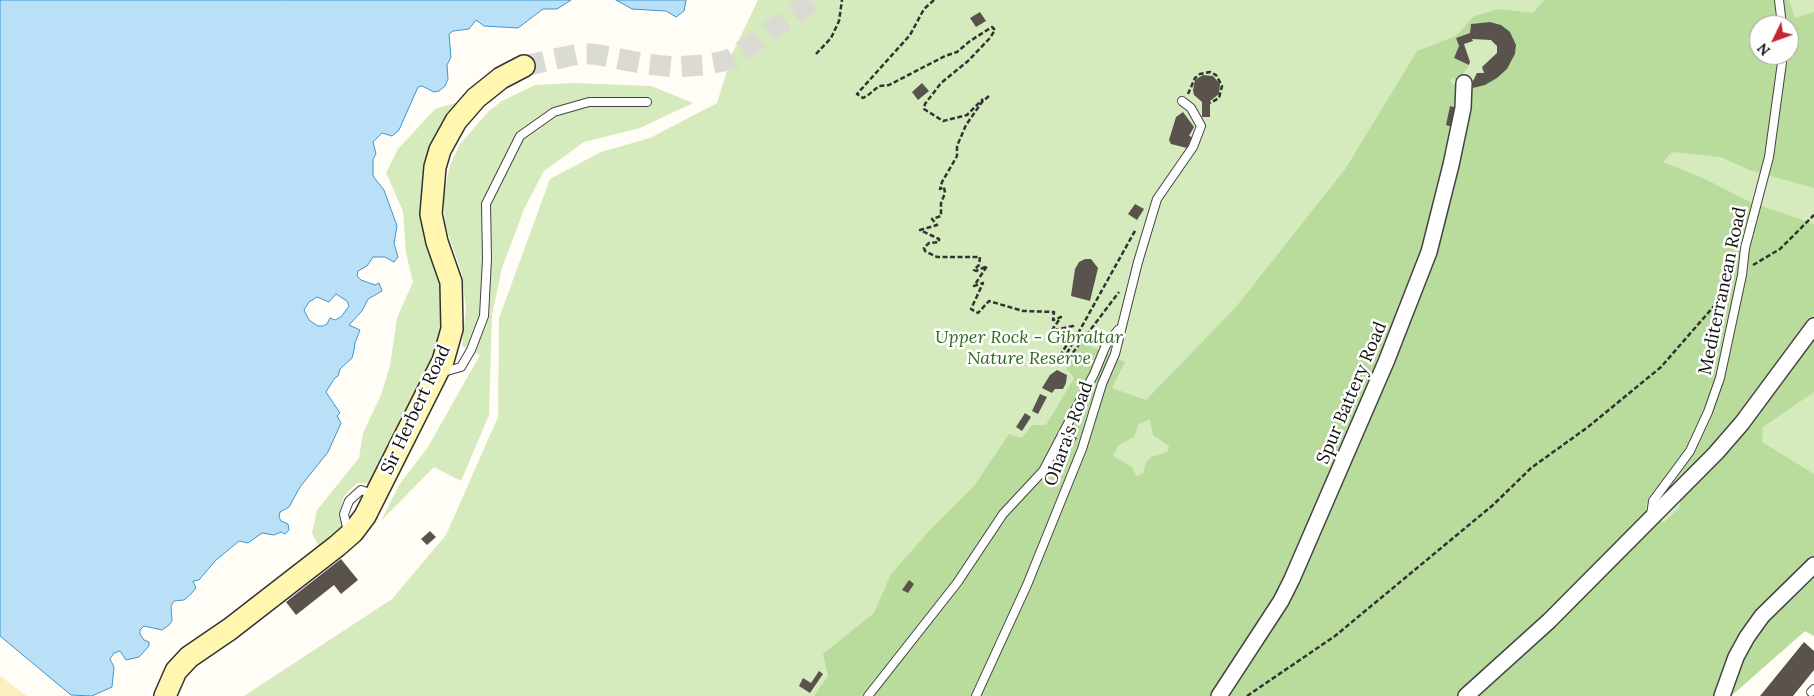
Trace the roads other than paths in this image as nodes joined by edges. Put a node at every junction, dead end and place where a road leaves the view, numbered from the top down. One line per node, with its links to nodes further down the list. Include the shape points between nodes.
1 (1779, 0): 2 (lane)
2 (1781, 15)
3 (1782, 65): 11 (lane, Mediterranean Road, via 1768,158 1745,248 1720,378 1690,451 1653,501)
4 (524, 66): 10 (main road, Sir Herbert Road, via 486,88 468,106 448,133 437,158 431,214 450,276 453,317 446,351)
5 (1464, 83): 16 (street, Spur Battery Road, via 1451,165 1429,252 1386,362 1292,579)
6 (1182, 101): 9 (lane, Ohara's Road, via 1191,108 1201,126 1193,147 1157,199)
7 (648, 102): 10 (lane, via 589,102 554,112 520,136 486,204 484,316 461,366)
8 (1814, 326): 11 (street, via 1742,423)
9 (1120, 328): 14 (lane, via 1106,345 1043,471 1003,514 957,583); 15 (lane, Ohara's Road, via 1115,354 1082,449 1027,585)
10 (436, 375): 13 (main road, Sir Herbert Road, via 360,523 349,536 189,657 176,671)
11 (1651, 517): 17 (street, via 1549,622)
12 (1814, 565): 18 (street, via 1762,616 1747,637)
13 (165, 696)
14 (868, 696)
15 (976, 696)
16 (1219, 696)
17 (1466, 696)
18 (1722, 696)

